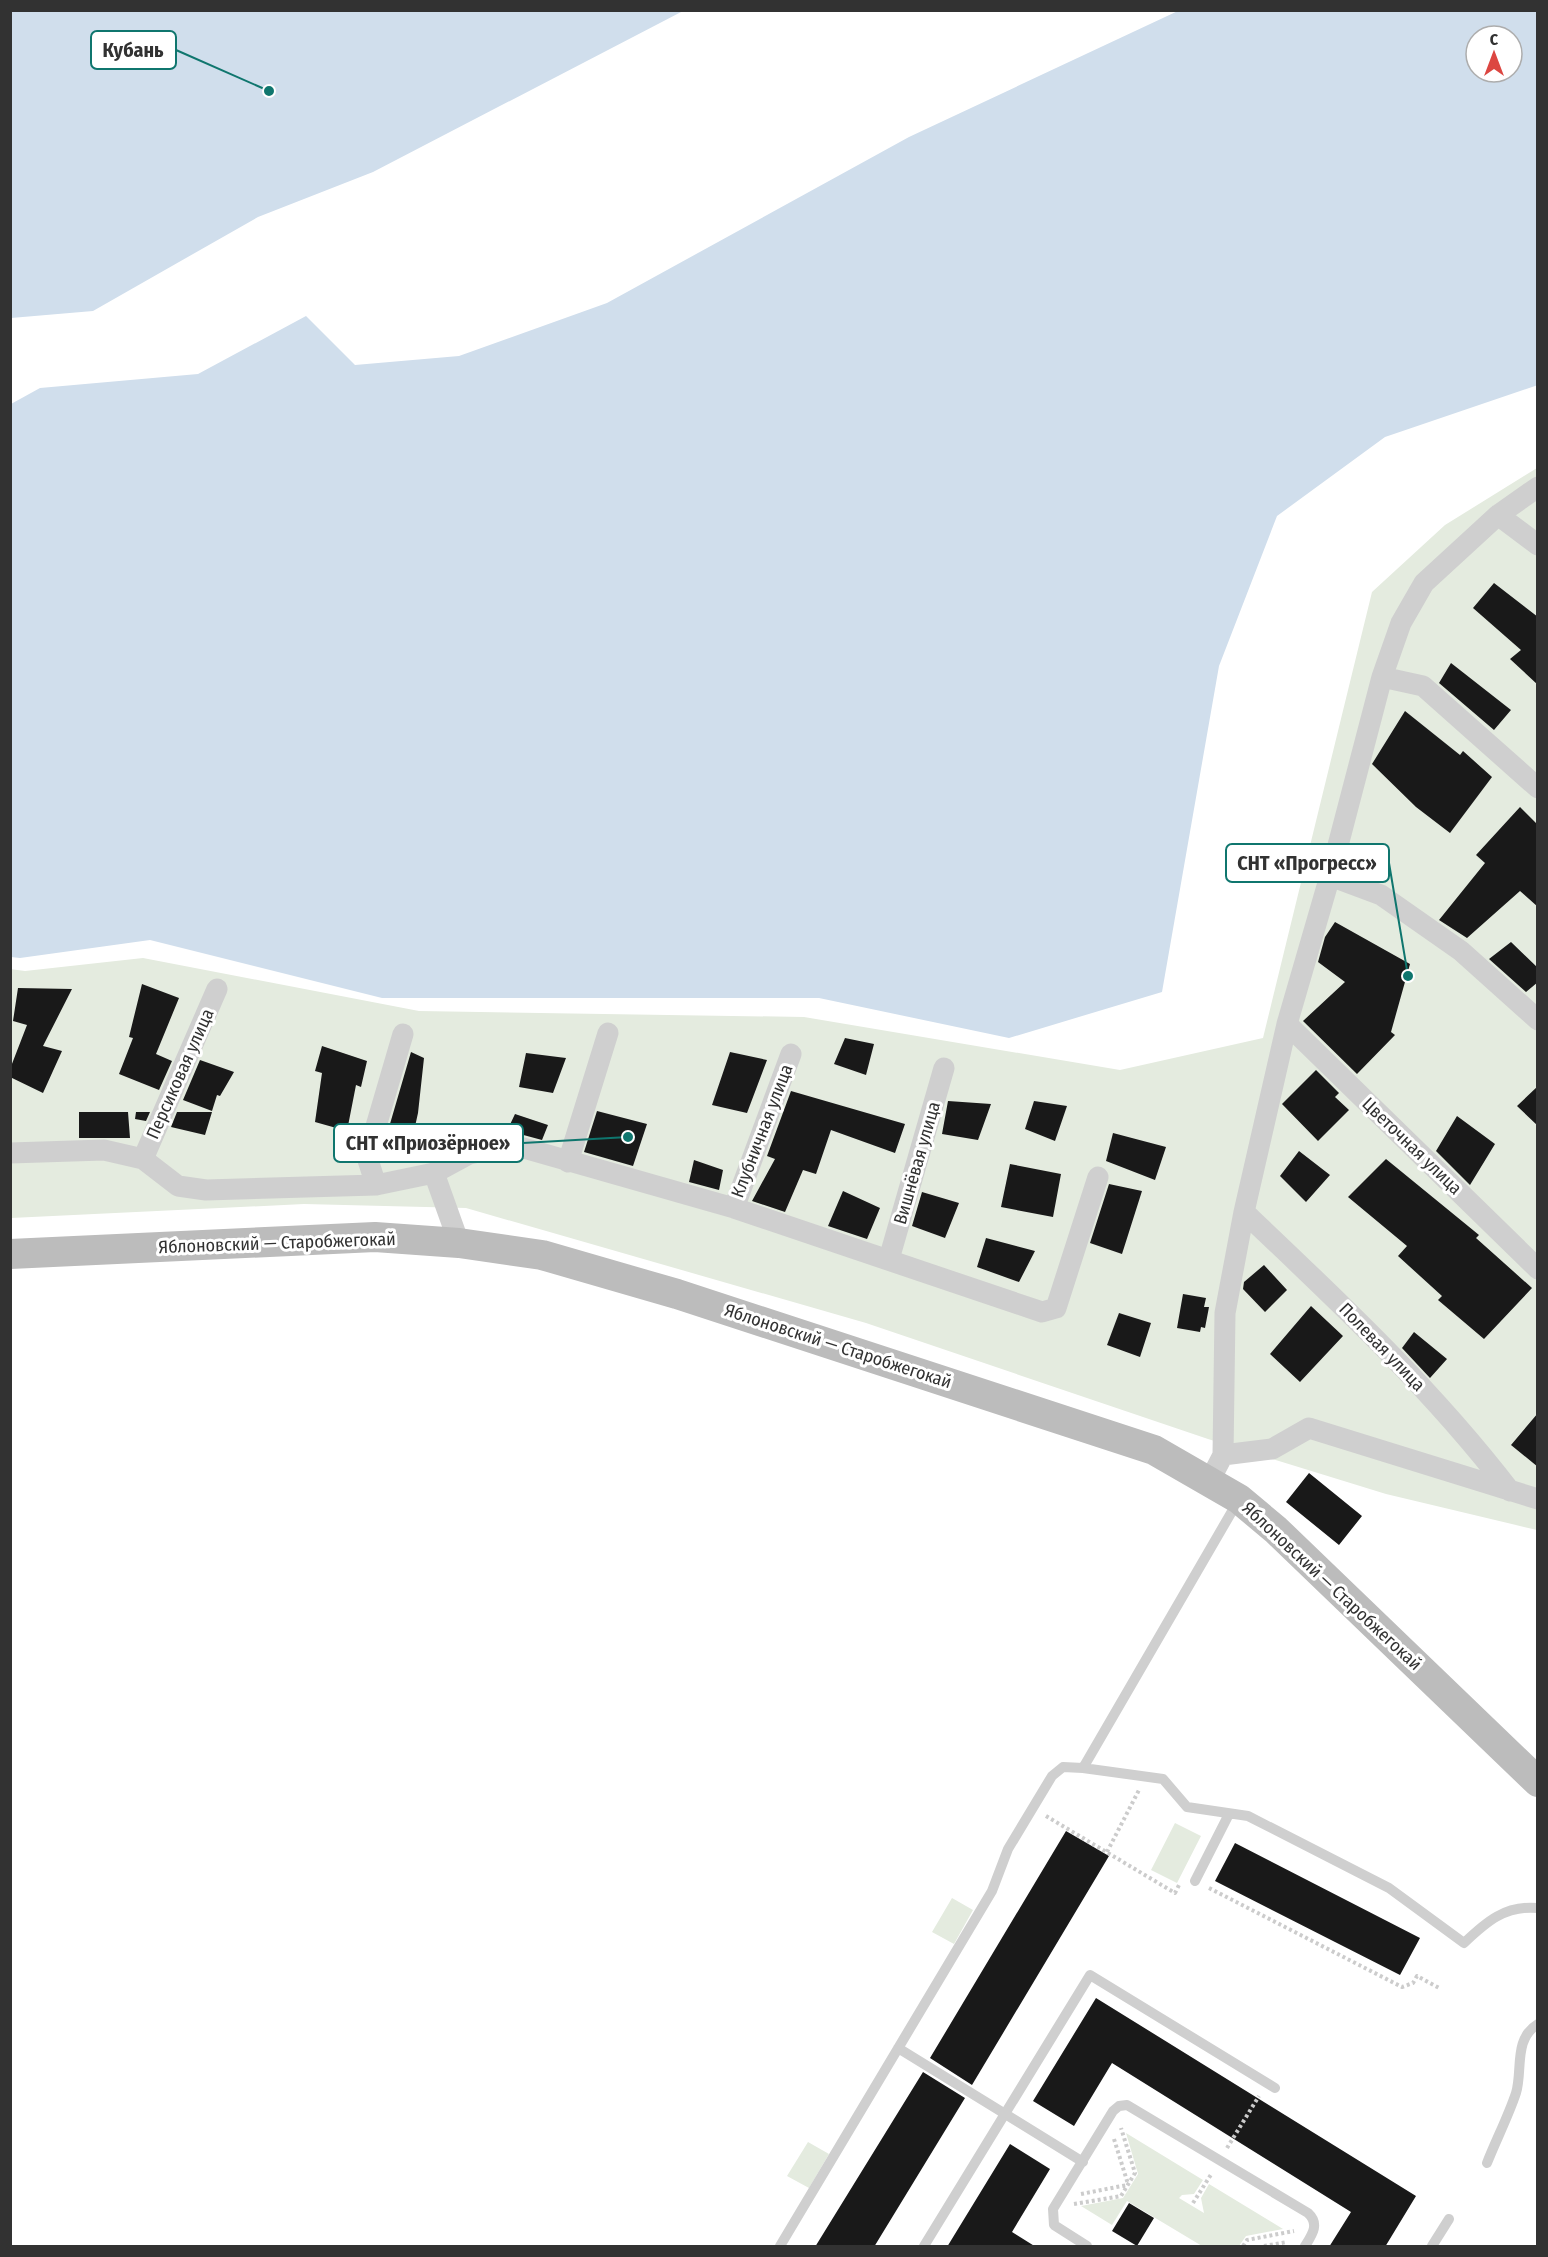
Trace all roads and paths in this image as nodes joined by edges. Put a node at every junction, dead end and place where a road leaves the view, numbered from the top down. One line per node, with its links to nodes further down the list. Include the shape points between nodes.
1 (1538, 487): 2 (street)
2 (1498, 515): 3 (street); 4 (street, via 1424,583 1401,623)
3 (1538, 546)
4 (1382, 677): 5 (street, via 1423,686); 6 (street)
5 (1538, 788)
6 (1330, 876): 8 (street, via 1381,895 1461,951); 9 (street)
7 (218, 989): 15 (street, Персиковая улица)
8 (1538, 1020)
9 (1287, 1024): 21 (street); 25 (street, Цветочная улица)
10 (608, 1033): 16 (street)
11 (403, 1034): 19 (street, via 367,1157)
12 (791, 1054): 20 (street, Клубничная улица)
13 (944, 1068): 24 (street, Вишнёвая улица)
14 (10, 1153): 15 (street, via 104,1150)
15 (143, 1159): 19 (street, via 178,1186 206,1190)
16 (568, 1162): 17 (street, via 513,1145 469,1154); 20 (street)
17 (434, 1173): 19 (street); 22 (street)
18 (1098, 1177): 24 (street, via 1056,1308 1042,1312)
19 (376, 1185)
20 (734, 1208): 24 (street)
21 (1244, 1212): 26 (street, via 1225,1313); 27 (street, Полевая улица, via 1349,1311 1473,1443)
22 (459, 1243): 23 (street, Яблоновский — Старобжегокай, via 375,1237); 26 (street, Яблоновский — Старобжегокай, via 542,1255 677,1294 1154,1450)
23 (10, 1254)
24 (889, 1259)
25 (1538, 1269)
26 (1217, 1467): 27 (street, via 1272,1449 1309,1428); 28 (street, Яблоновский — Старобжегокай)
27 (1510, 1491): 29 (street)
28 (1239, 1499): 30 (lane); 32 (street, Яблоновский — Старобжегокай)
29 (1538, 1499)
30 (1083, 1768): 31 (lane); 33 (lane, via 1056,1770)
31 (1146, 1776): 34 (lane, via 1169,1784 1187,1807); 35 (path)
32 (1538, 1782)
33 (1032, 1808): 35 (path); 40 (lane, via 1008,1849 992,1891)
34 (1229, 1814): 36 (lane); 37 (lane, via 1248,1816 1389,1888 1464,1943 1485,1923 1508,1910 1521,1906)
35 (1107, 1852): 36 (path, via 1175,1893 1184,1875)
36 (1195, 1881): 38 (path, via 1402,1987 1413,1983 1417,1976)
37 (1538, 1908)
38 (1440, 1989)
39 (1538, 2024): 47 (lane, via 1531,2028 1522,2046 1517,2089)
40 (898, 2048): 42 (lane); 55 (lane)
41 (1271, 2085): 42 (lane, via 1090,1975); 45 (path)
42 (1005, 2114): 46 (lane); 56 (lane)
43 (1120, 2125): 48 (path, via 1135,2173)
44 (1113, 2136): 48 (path)
45 (1220, 2159): 46 (lane, via 1126,2105 1113,2111); 50 (path); 60 (lane, via 1313,2218 1313,2233)
46 (1083, 2162): 57 (lane, via 1052,2218 1060,2230)
47 (1486, 2163)
48 (1128, 2185): 49 (path); 51 (path, via 1121,2196)
49 (1077, 2195)
50 (1193, 2203)
51 (1071, 2205)
52 (1449, 2219): 61 (lane)
53 (1294, 2231): 58 (path, via 1247,2240)
54 (1287, 2242): 59 (path)
55 (780, 2247)
56 (924, 2247)
57 (1087, 2247)
58 (1243, 2247)
59 (1264, 2247)
60 (1305, 2247)
61 (1432, 2247)

